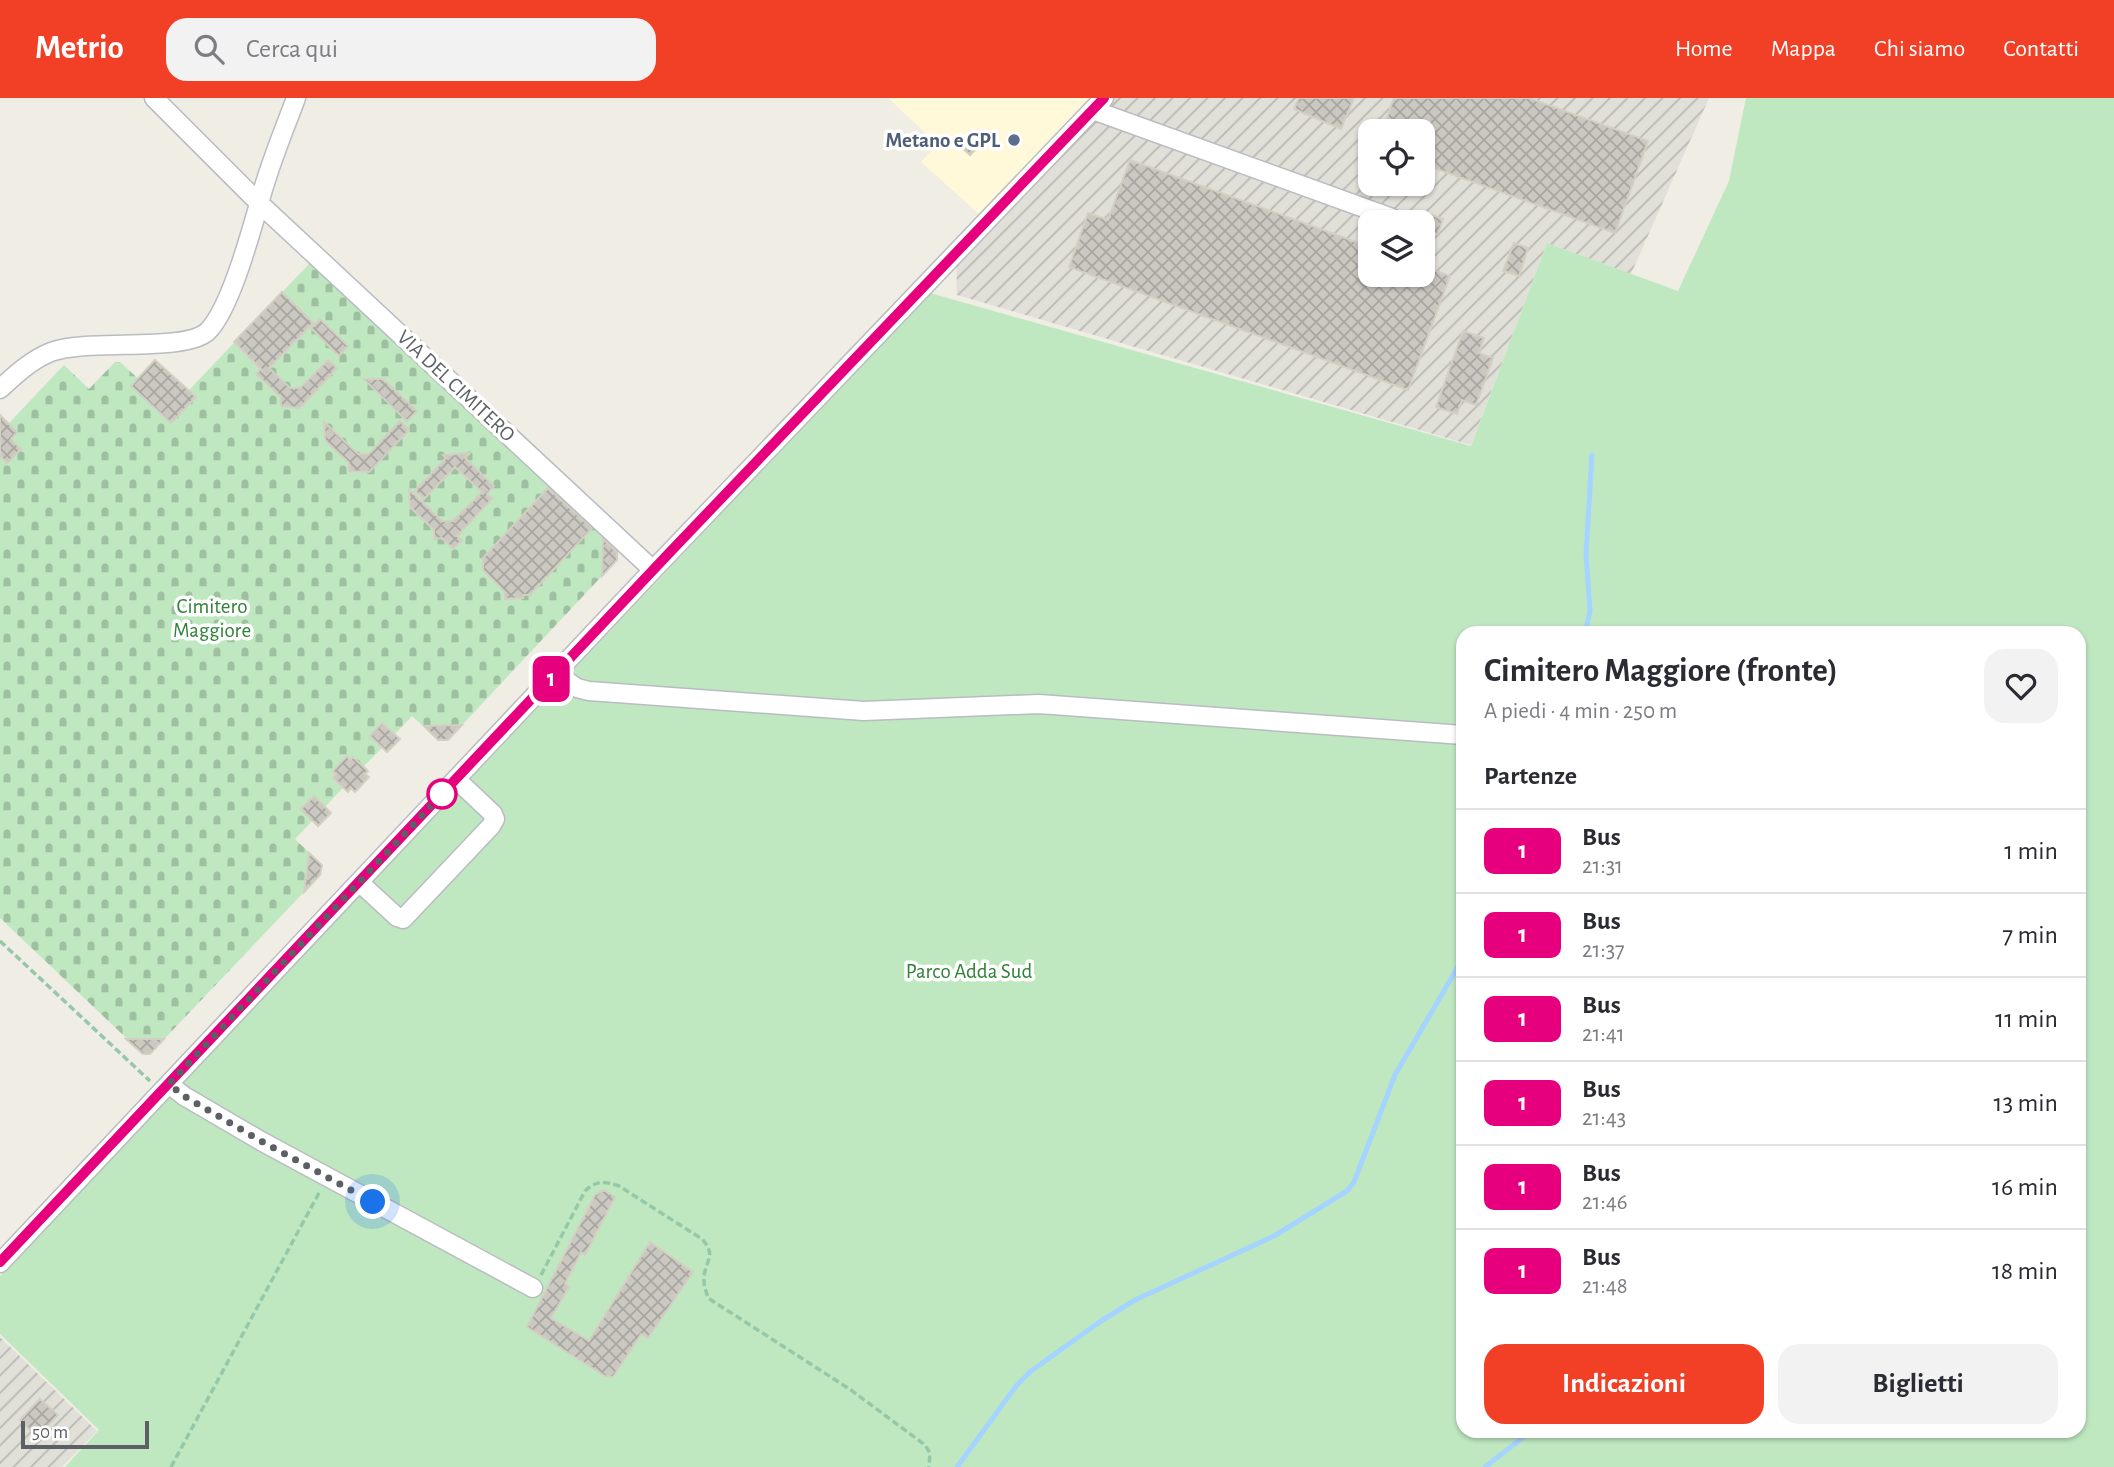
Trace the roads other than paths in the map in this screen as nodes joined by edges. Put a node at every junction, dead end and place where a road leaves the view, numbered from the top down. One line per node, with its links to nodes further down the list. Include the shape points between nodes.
1 (154, 98): 4 (street, VIA DEL CIMITERO)
2 (296, 98): 4 (street)
3 (1098, 104): 5 (street); 7 (street)
4 (259, 203): 6 (street, via 253,232 221,312 206,333 174,344 71,346 35,360); 7 (street, VIA DEL CIMITERO)
5 (1371, 210)
6 (0, 389)
7 (653, 570): 8 (street)
8 (556, 673): 9 (street, via 576,688 589,691 801,708 864,711 1039,704); 10 (street)
9 (1456, 734)
10 (456, 779): 11 (street); 11 (street, via 495,819 482,836 403,919)
11 (359, 882): 12 (street)
12 (165, 1088): 13 (street); 14 (street)
13 (0, 1262)
14 (533, 1289)

